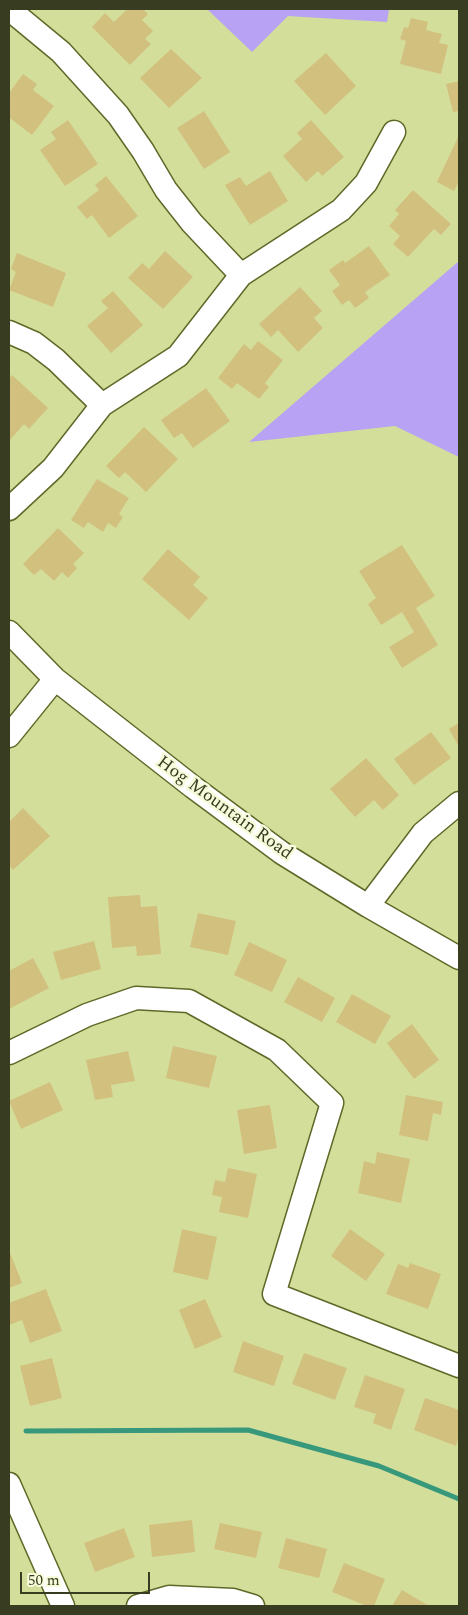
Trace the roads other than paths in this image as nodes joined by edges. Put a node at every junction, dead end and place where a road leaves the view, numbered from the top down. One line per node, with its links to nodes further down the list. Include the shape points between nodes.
1 (9, 9): 3 (street, via 61,52 118,115 166,190)
2 (394, 132): 3 (street, via 366,183 340,210)
3 (241, 275): 5 (street, via 178,356)
4 (9, 332): 5 (street, via 34,343 56,360)
5 (102, 405): 6 (street, via 52,468)
6 (9, 509)
7 (9, 632): 8 (street, Hog Mountain Road)
8 (55, 679): 9 (street); 11 (street, Hog Mountain Road, via 282,853)
9 (9, 736)
10 (459, 804): 11 (street, via 423,833)
11 (368, 906): 12 (street, Hog Mountain Road)
12 (459, 958)
13 (9, 1052): 14 (street, via 87,1015 136,998 188,1001 277,1050 332,1103 274,1294)
14 (459, 1366)
15 (9, 1484): 16 (street)
16 (63, 1606)
17 (138, 1606): 18 (street, via 169,1597 234,1600)
18 (253, 1606)

